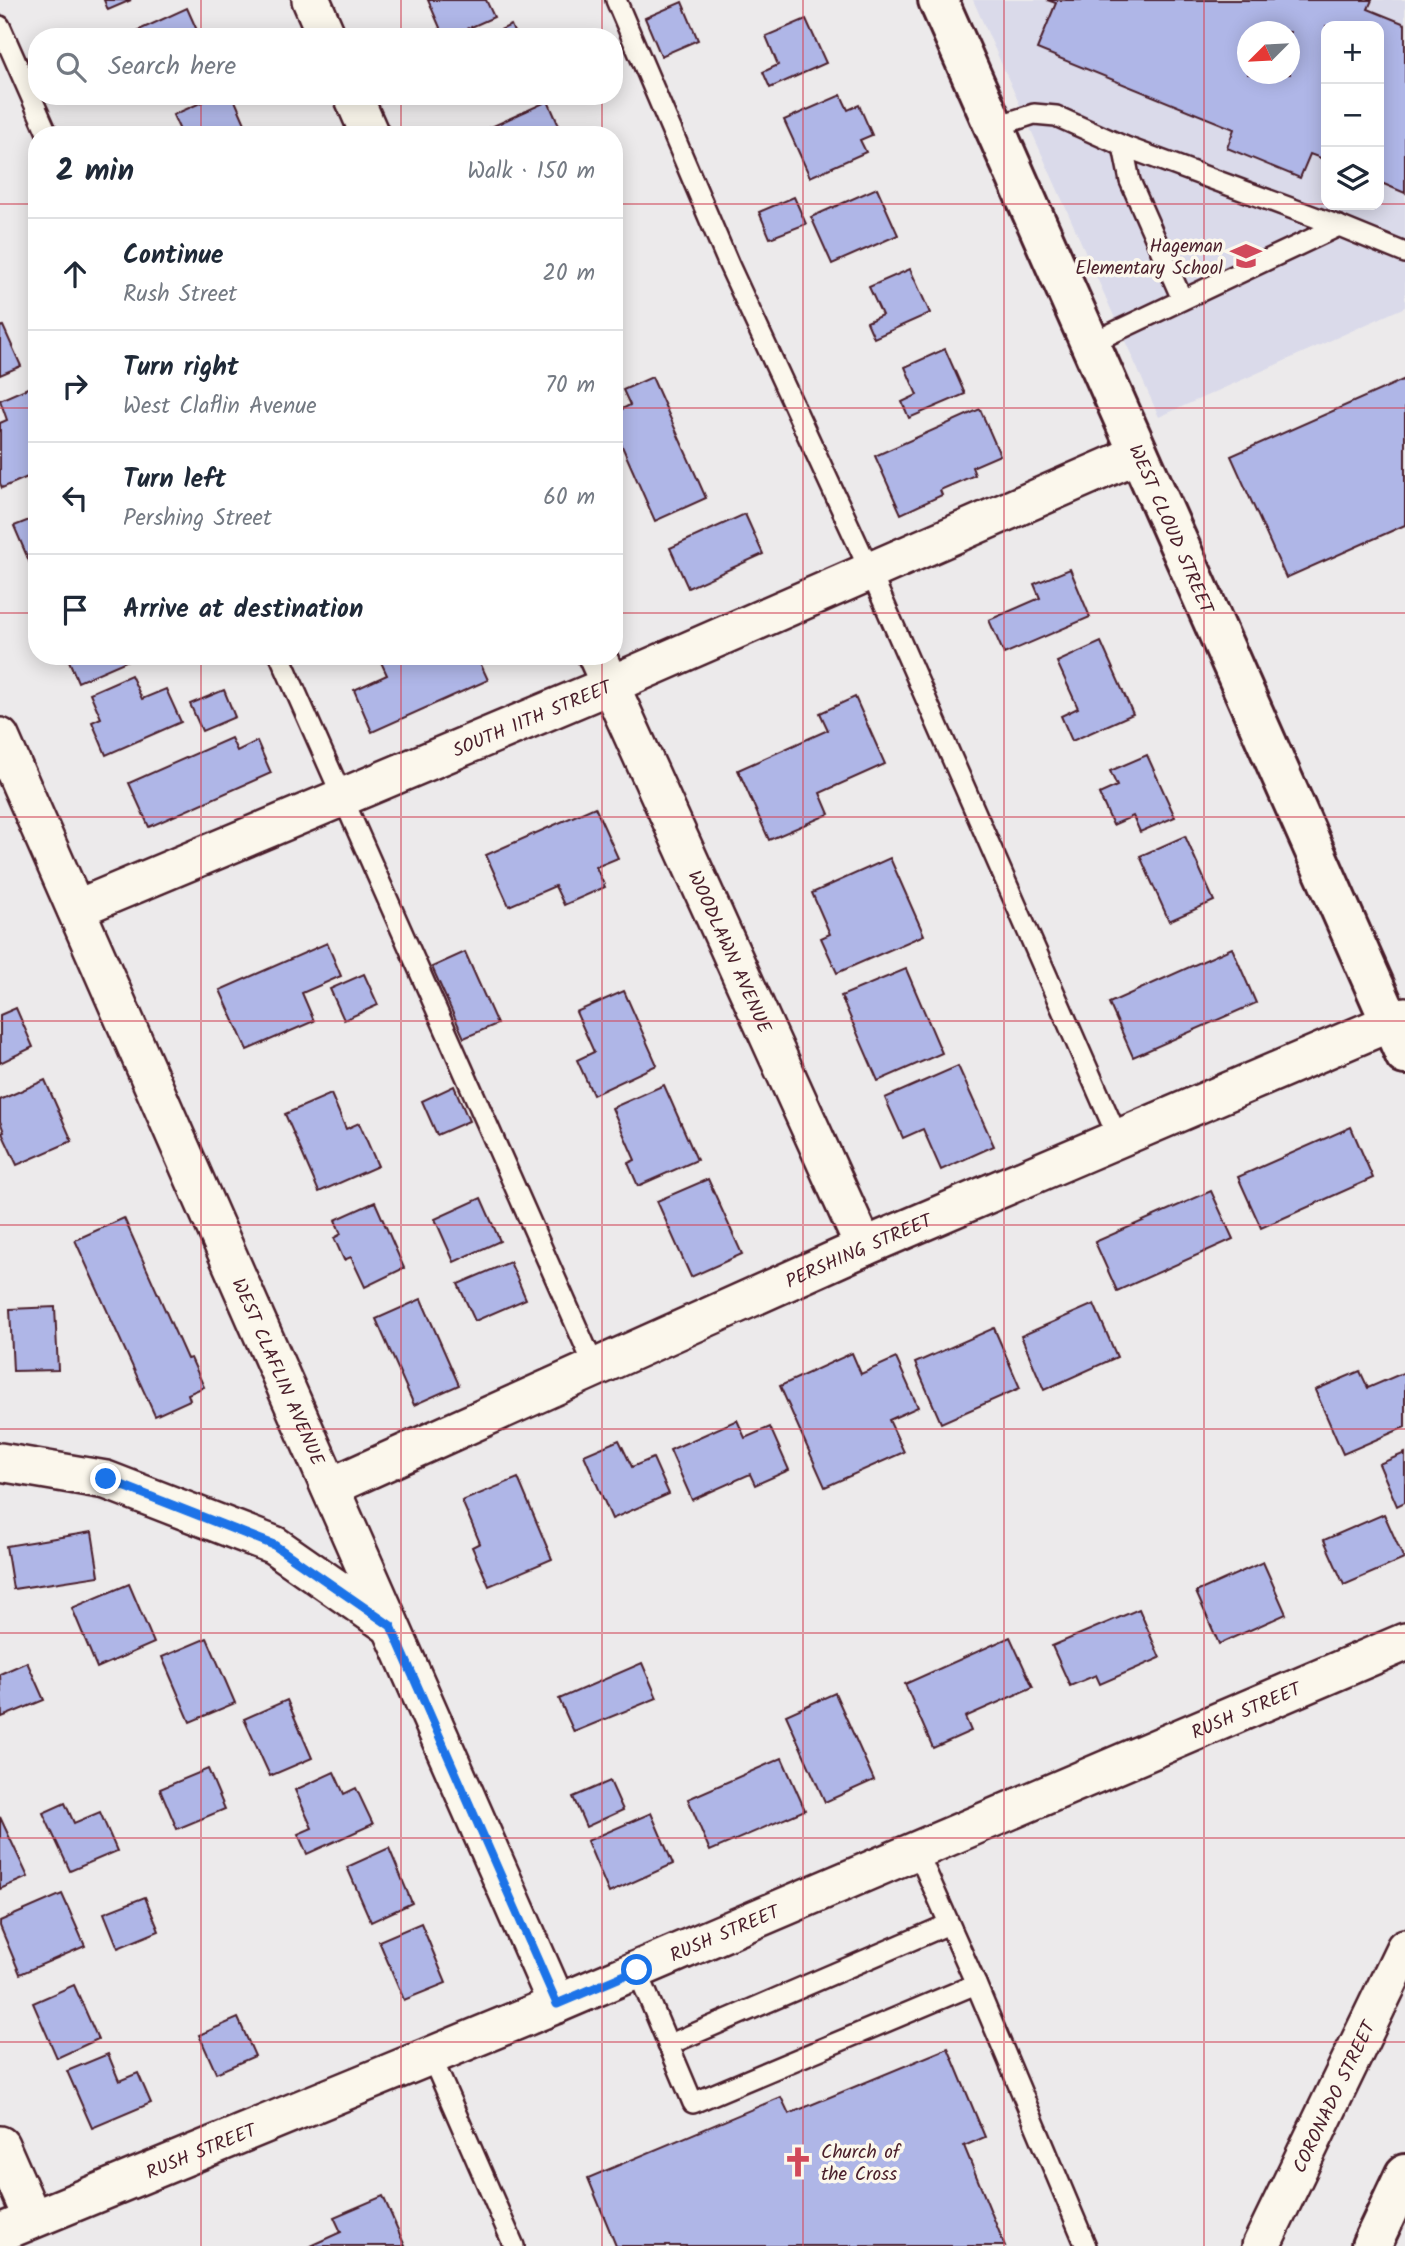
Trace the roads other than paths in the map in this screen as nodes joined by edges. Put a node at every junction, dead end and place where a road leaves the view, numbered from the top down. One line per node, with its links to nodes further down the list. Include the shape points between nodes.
1 (311, 0): 5 (street)
2 (616, 0): 18 (lane, via 729,265)
3 (938, 0): 11 (main road, WEST CLOUD STREET)
4 (0, 26): 6 (lane)
5 (323, 28)
6 (28, 90)
7 (35, 105): 9 (lane)
8 (357, 105): 10 (street)
9 (44, 126)
10 (366, 126)
11 (994, 127): 12 (lane, via 1034,114 1056,116); 16 (main road, WEST CLOUD STREET)
12 (1123, 146): 13 (lane); 15 (lane, via 1130,181)
13 (1339, 226): 14 (lane); 15 (lane)
14 (1405, 253)
15 (1182, 299): 16 (lane)
16 (1089, 344): 17 (main road, WEST CLOUD STREET)
17 (1138, 454): 18 (street, SOUTH 11TH STREET); 25 (main road, WEST CLOUD STREET)
18 (870, 571): 19 (street, SOUTH 11TH STREET); 26 (lane)
19 (623, 664)
20 (284, 665): 23 (lane)
21 (604, 671): 23 (street, SOUTH 11TH STREET); 27 (street, WOODLAWN AVENUE)
22 (0, 737): 24 (street, WEST CLAFLIN AVENUE)
23 (343, 797): 24 (street, SOUTH 11TH STREET); 28 (lane)
24 (76, 909): 30 (street, WEST CLAFLIN AVENUE)
25 (1400, 1031): 26 (street, PERSHING STREET)
26 (1118, 1138): 27 (street, PERSHING STREET)
27 (864, 1247): 28 (street, PERSHING STREET)
28 (595, 1368): 30 (street, PERSHING STREET)
29 (0, 1462): 31 (street, via 106,1479 274,1545)
30 (330, 1487): 31 (street, WEST CLAFLIN AVENUE)
31 (391, 1626): 38 (street, WEST CLAFLIN AVENUE)
32 (1405, 1642): 33 (street, RUSH STREET)
33 (917, 1851): 34 (lane); 36 (street, RUSH STREET)
34 (949, 1924): 37 (lane); 39 (lane)
35 (1405, 1948): 46 (street, CORONADO STREET)
36 (637, 1970): 38 (street, RUSH STREET); 39 (lane)
37 (975, 1984): 39 (lane, via 693,2103); 45 (lane)
38 (557, 2004): 40 (street, RUSH STREET)
39 (668, 2045)
40 (431, 2056): 43 (street, RUSH STREET); 44 (lane)
41 (0, 2145): 43 (street)
42 (1405, 2174): 47 (main road)
43 (16, 2225)
44 (514, 2246)
45 (1086, 2246)
46 (1261, 2246)
47 (1371, 2246)

